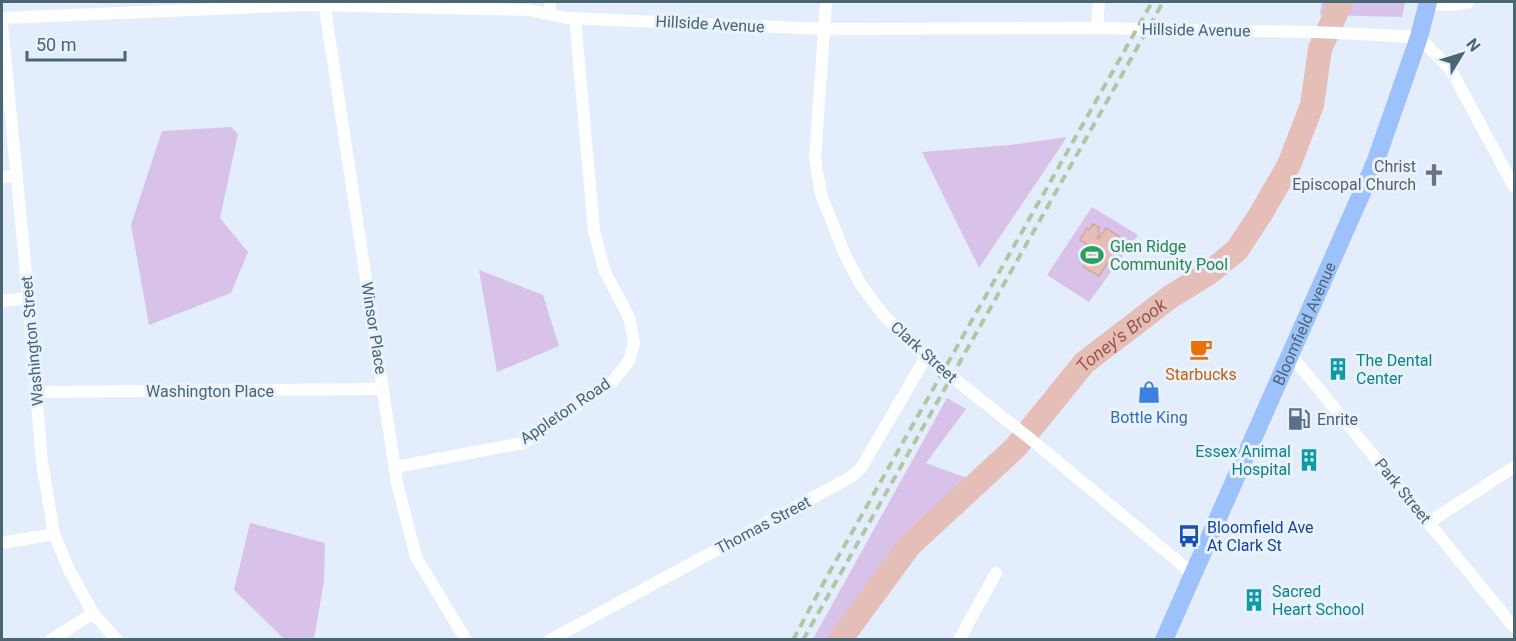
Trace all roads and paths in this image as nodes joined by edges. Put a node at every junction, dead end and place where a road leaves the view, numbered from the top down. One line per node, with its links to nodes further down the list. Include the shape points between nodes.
1 (826, 2): 11 (street, Clark Street)
2 (1099, 2): 10 (street)
3 (1469, 2): 4 (street)
4 (1428, 3): 12 (main road, Bloomfield Avenue)
5 (324, 4): 6 (street, Hillside Avenue); 7 (street, Hillside Avenue); 20 (street, Winsor Place)
6 (550, 8): 8 (street, Hillside Avenue)
7 (2, 18)
8 (575, 18): 11 (street, Hillside Avenue); 22 (street, Appleton Road, via 594,231 605,272 629,316 634,344 629,361 613,381 523,443)
9 (2, 24): 13 (street, Washington Street)
10 (1097, 28): 11 (street, Hillside Avenue); 12 (street, Hillside Avenue)
11 (825, 29): 19 (street, Clark Street, via 815,159 821,194 861,285 892,324)
12 (1419, 37): 15 (street, via 1451,70); 18 (main road, Bloomfield Avenue, via 1375,163)
13 (17, 176): 14 (street); 16 (street, Washington Street)
14 (2, 177)
15 (1514, 185)
16 (28, 298): 17 (street); 21 (street, Washington Street)
17 (2, 301)
18 (1291, 355): 24 (street, Park Street); 28 (main road, Bloomfield Avenue)
19 (926, 357): 28 (street, Clark Street); 34 (street, Thomas Street, via 861,468 851,477)
20 (383, 389): 21 (street, Washington Place); 22 (street, Winsor Place)
21 (37, 392): 25 (street, Washington Street, via 42,462)
22 (395, 467): 33 (street, Winsor Place, via 416,557)
23 (1515, 467): 24 (street)
24 (1428, 523): 30 (street, Park Street)
25 (54, 534): 26 (street); 29 (street, Washington Street)
26 (2, 543)
27 (996, 573): 35 (street)
28 (1193, 574): 36 (main road, Bloomfield Avenue)
29 (93, 613): 31 (street); 32 (street, Washington Street)
30 (1515, 627)
31 (51, 639)
32 (117, 639)
33 (466, 639)
34 (550, 639)
35 (959, 639)
36 (1164, 639)

